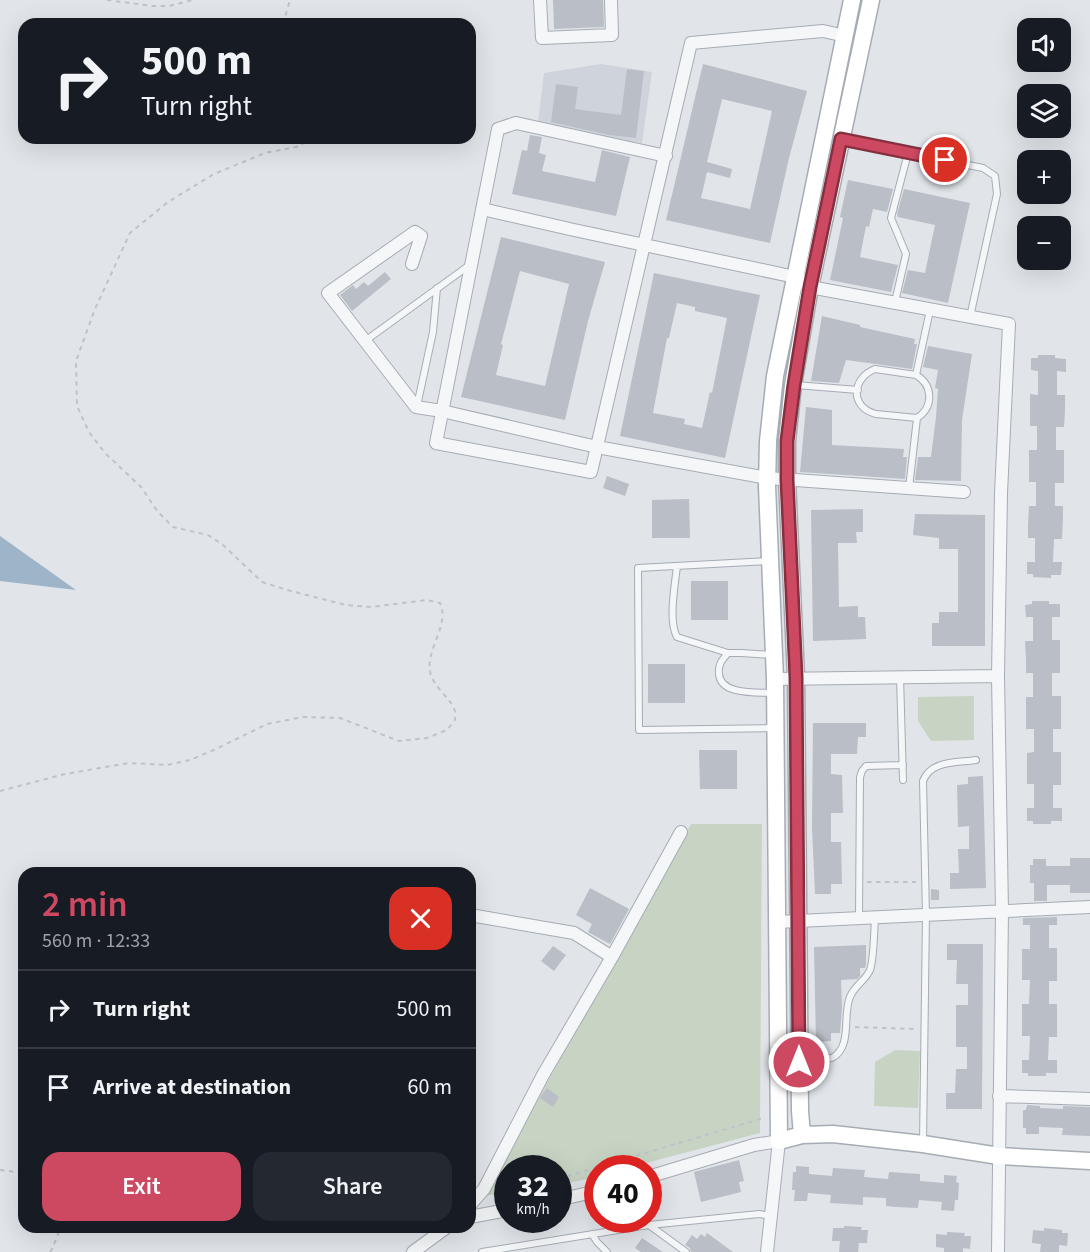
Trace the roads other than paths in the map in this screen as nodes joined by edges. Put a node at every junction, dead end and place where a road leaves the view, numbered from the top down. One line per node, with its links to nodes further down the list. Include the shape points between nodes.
1 (540, 0): 2 (street, via 542,38 612,35)
2 (611, 0)
3 (852, 0): 5 (street)
4 (871, 0): 6 (street)
5 (845, 36): 8 (street, via 823,31 691,43); 13 (street)
6 (841, 139): 7 (lane); 14 (street)
7 (908, 153): 16 (lane, via 891,218 906,254); 18 (lane, via 983,168 995,176 997,194)
8 (666, 156): 9 (street, via 516,123 498,129); 10 (street)
9 (482, 209): 10 (street); 12 (street)
10 (644, 245): 13 (street); 26 (street)
11 (411, 264): 19 (street, via 422,236 415,232 328,293)
12 (471, 264): 15 (lane); 24 (street)
13 (795, 276): 14 (street); 27 (street, via 775,376)
14 (810, 287): 16 (street); 21 (street)
15 (437, 288): 19 (lane); 23 (lane)
16 (894, 303): 17 (street)
17 (930, 310): 18 (street); 20 (lane)
18 (970, 317): 36 (street, via 1009,324)
19 (365, 341): 23 (street)
20 (916, 375): 22 (lane, via 874,369 863,376); 25 (lane, via 929,390 930,400)
21 (794, 385): 22 (lane); 28 (street)
22 (858, 390): 25 (lane, via 858,403 870,412)
23 (416, 407): 24 (street)
24 (442, 411): 26 (street); 26 (street, via 436,443 591,472)
25 (917, 418): 29 (lane)
26 (597, 447): 27 (street)
27 (767, 478): 28 (street); 31 (street)
28 (787, 480): 29 (street); 37 (street)
29 (909, 488): 30 (street)
30 (964, 492)
31 (770, 561): 32 (lane); 34 (street)
32 (677, 566): 33 (lane, via 673,616 677,637); 39 (lane, via 638,568 639,730)
33 (728, 653): 34 (lane); 38 (lane, via 718,670 719,681 726,688 738,691)
34 (774, 655): 38 (street)
35 (900, 676): 36 (street); 37 (street); 41 (lane)
36 (998, 676): 45 (street)
37 (796, 677): 38 (street); 51 (street)
38 (775, 686): 39 (street)
39 (775, 728): 50 (street)
40 (976, 760): 46 (lane, via 938,765 923,780)
41 (903, 765): 42 (lane); 49 (lane, via 866,766 860,777)
42 (903, 780)
43 (681, 832): 52 (street)
44 (1090, 907): 45 (street)
45 (1002, 911): 46 (street); 54 (street)
46 (926, 915): 48 (street); 58 (lane)
47 (476, 916): 52 (street, via 574,933)
48 (875, 917): 49 (street); 53 (lane, via 871,966 850,996 843,1046 826,1059)
49 (859, 919): 51 (street)
50 (777, 922): 51 (street); 56 (street)
51 (798, 922): 53 (street)
52 (612, 957): 62 (street)
53 (799, 1062): 57 (street)
54 (999, 1096): 55 (street); 59 (street)
55 (1090, 1099)
56 (779, 1136): 57 (street); 61 (street); 65 (street)
57 (802, 1136): 58 (street, via 841,1134)
58 (923, 1144): 59 (street)
59 (999, 1156): 60 (street); 76 (street)
60 (1090, 1161)
61 (662, 1172)
62 (476, 1198)
63 (494, 1212): 64 (street)
64 (476, 1216)
65 (771, 1216): 66 (lane); 75 (street)
66 (662, 1224)
67 (439, 1233): 71 (street)
68 (598, 1233): 70 (lane)
69 (660, 1233): 74 (lane)
70 (592, 1234): 72 (lane); 73 (lane)
71 (413, 1252)
72 (482, 1252)
73 (607, 1252)
74 (687, 1252)
75 (767, 1252)
76 (998, 1252)

